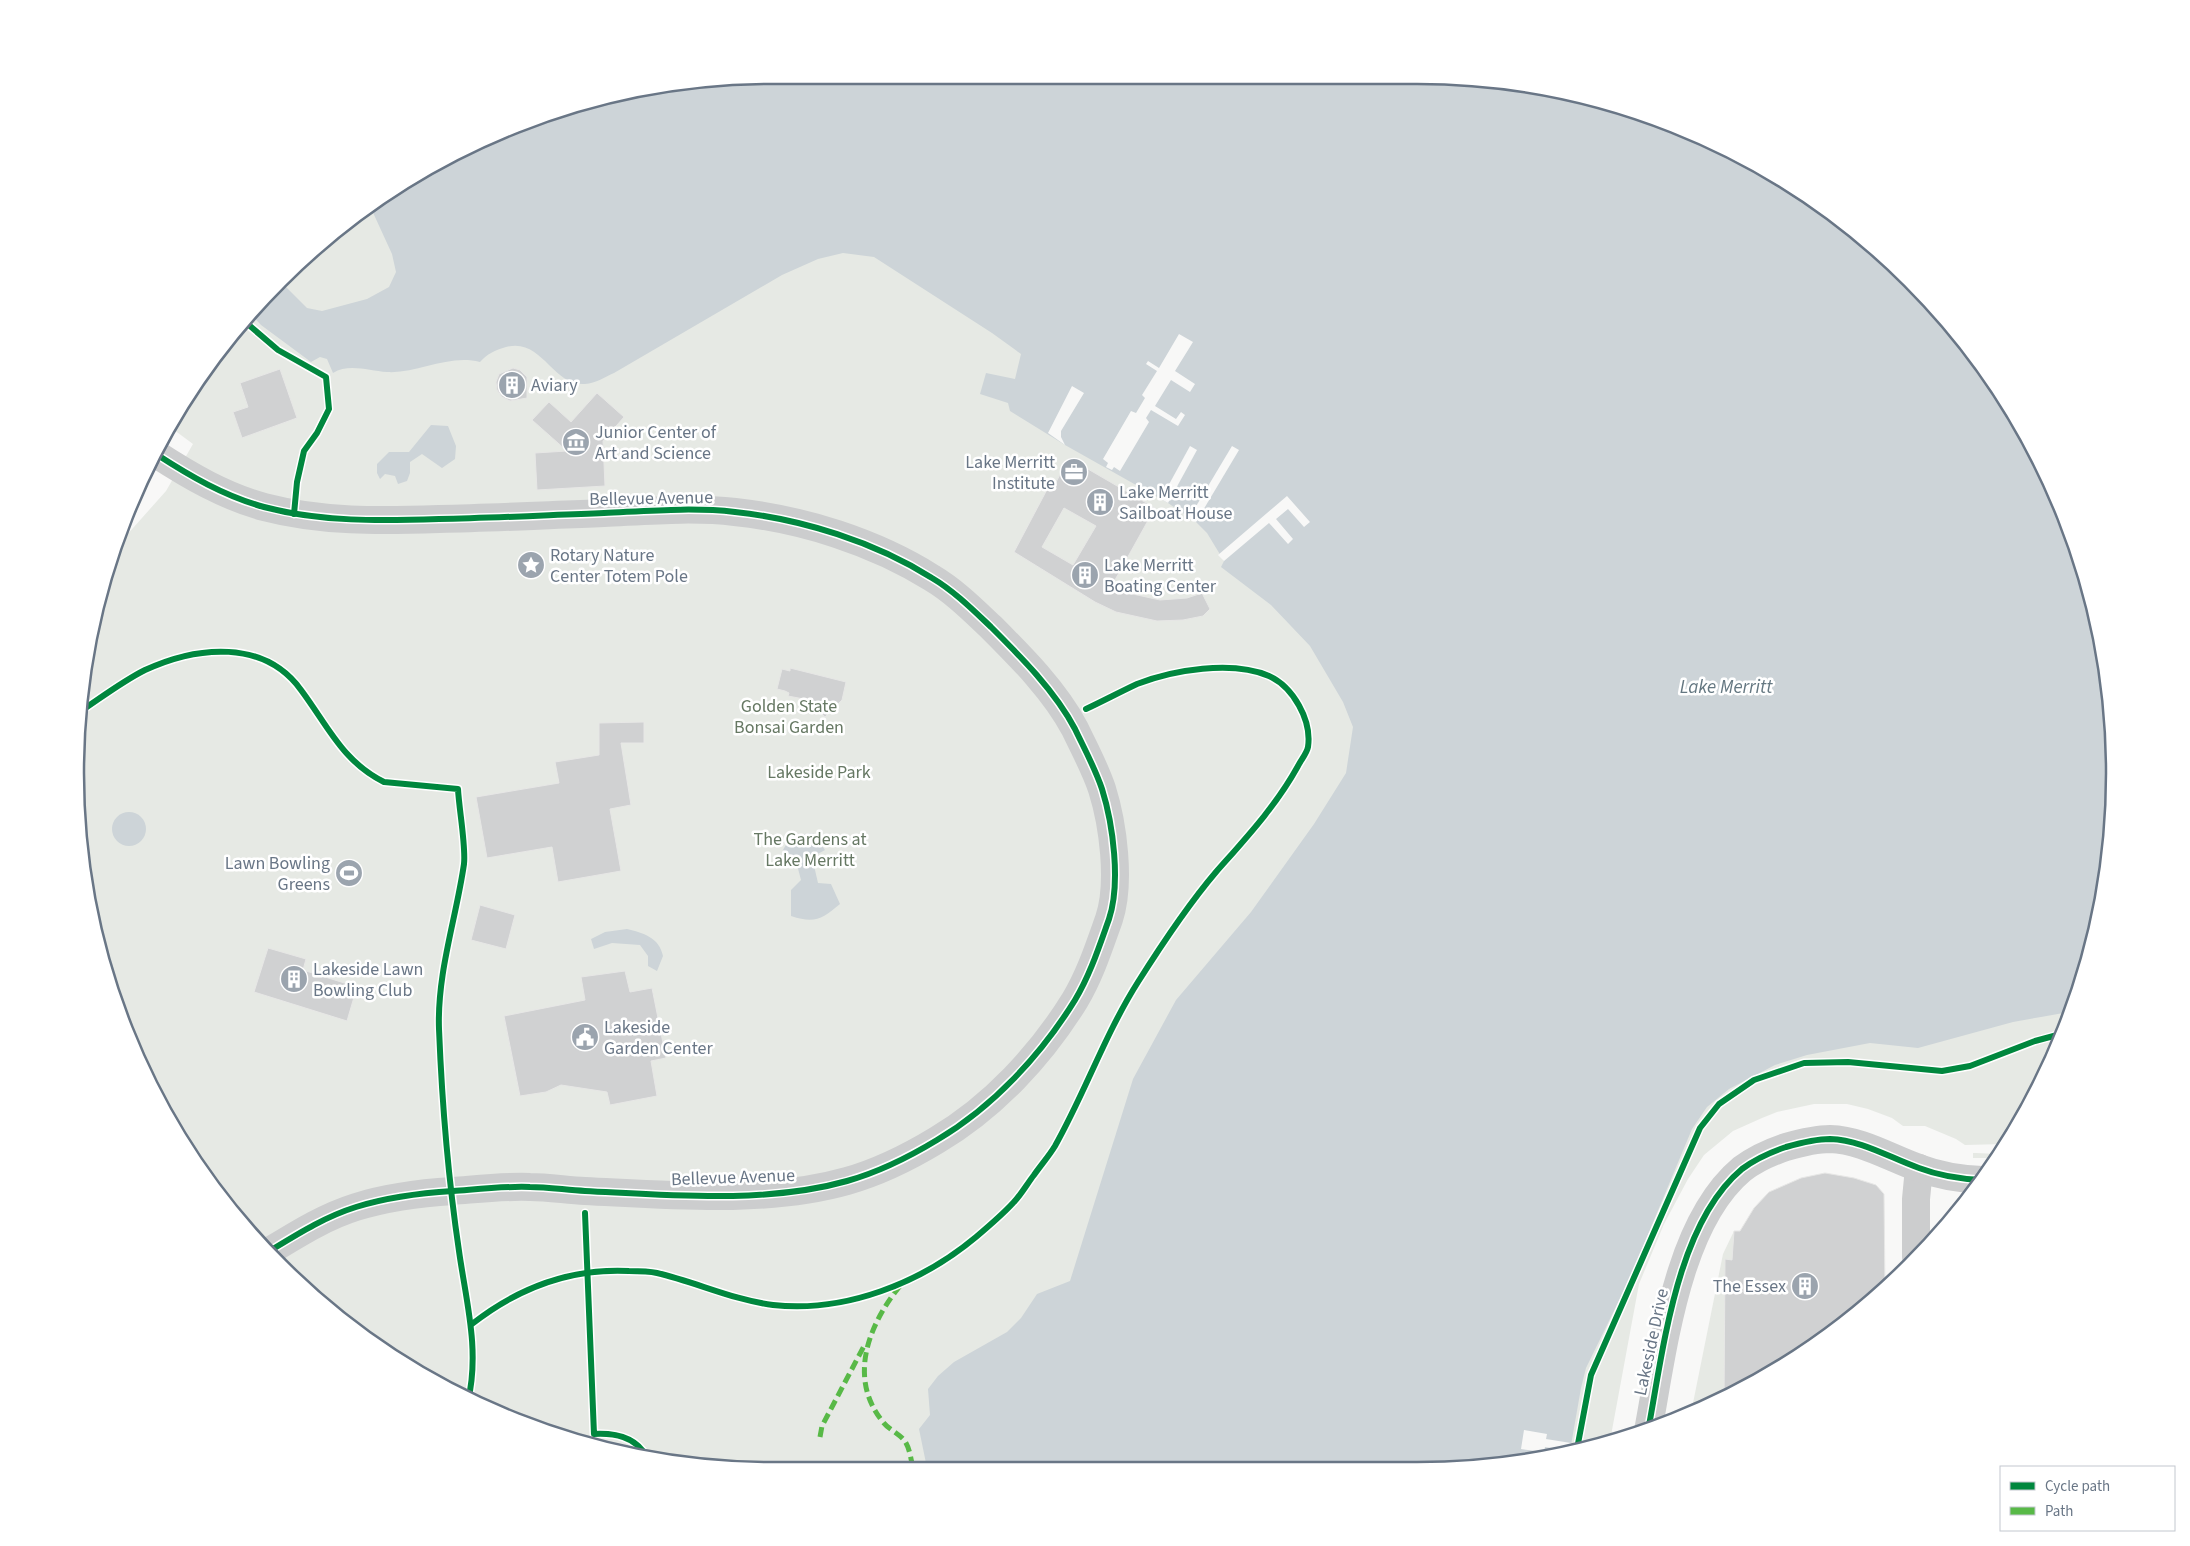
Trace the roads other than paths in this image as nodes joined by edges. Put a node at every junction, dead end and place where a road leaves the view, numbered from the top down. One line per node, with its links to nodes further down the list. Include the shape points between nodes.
1 (160, 458): 5 (street, Bellevue Avenue, via 226,494 267,508 331,519 461,519 697,510 777,518 864,544 910,564 938,581 974,611 1040,680 1069,717 1084,747 1102,790 1109,823 1115,867 1112,911 1094,962 1076,998 1031,1060 1000,1091 971,1117 913,1154 855,1179 782,1193 655,1194 537,1186 418,1192 355,1207 324,1220)
2 (1919, 1168): 3 (street, Lakeside Drive); 4 (street); 6 (street, Lakeside Drive, via 1866,1146 1830,1140 1802,1142 1777,1150 1743,1169 1713,1202 1684,1267 1670,1314)
3 (1974, 1179)
4 (1916, 1247)
5 (275, 1248)
6 (1650, 1422)

